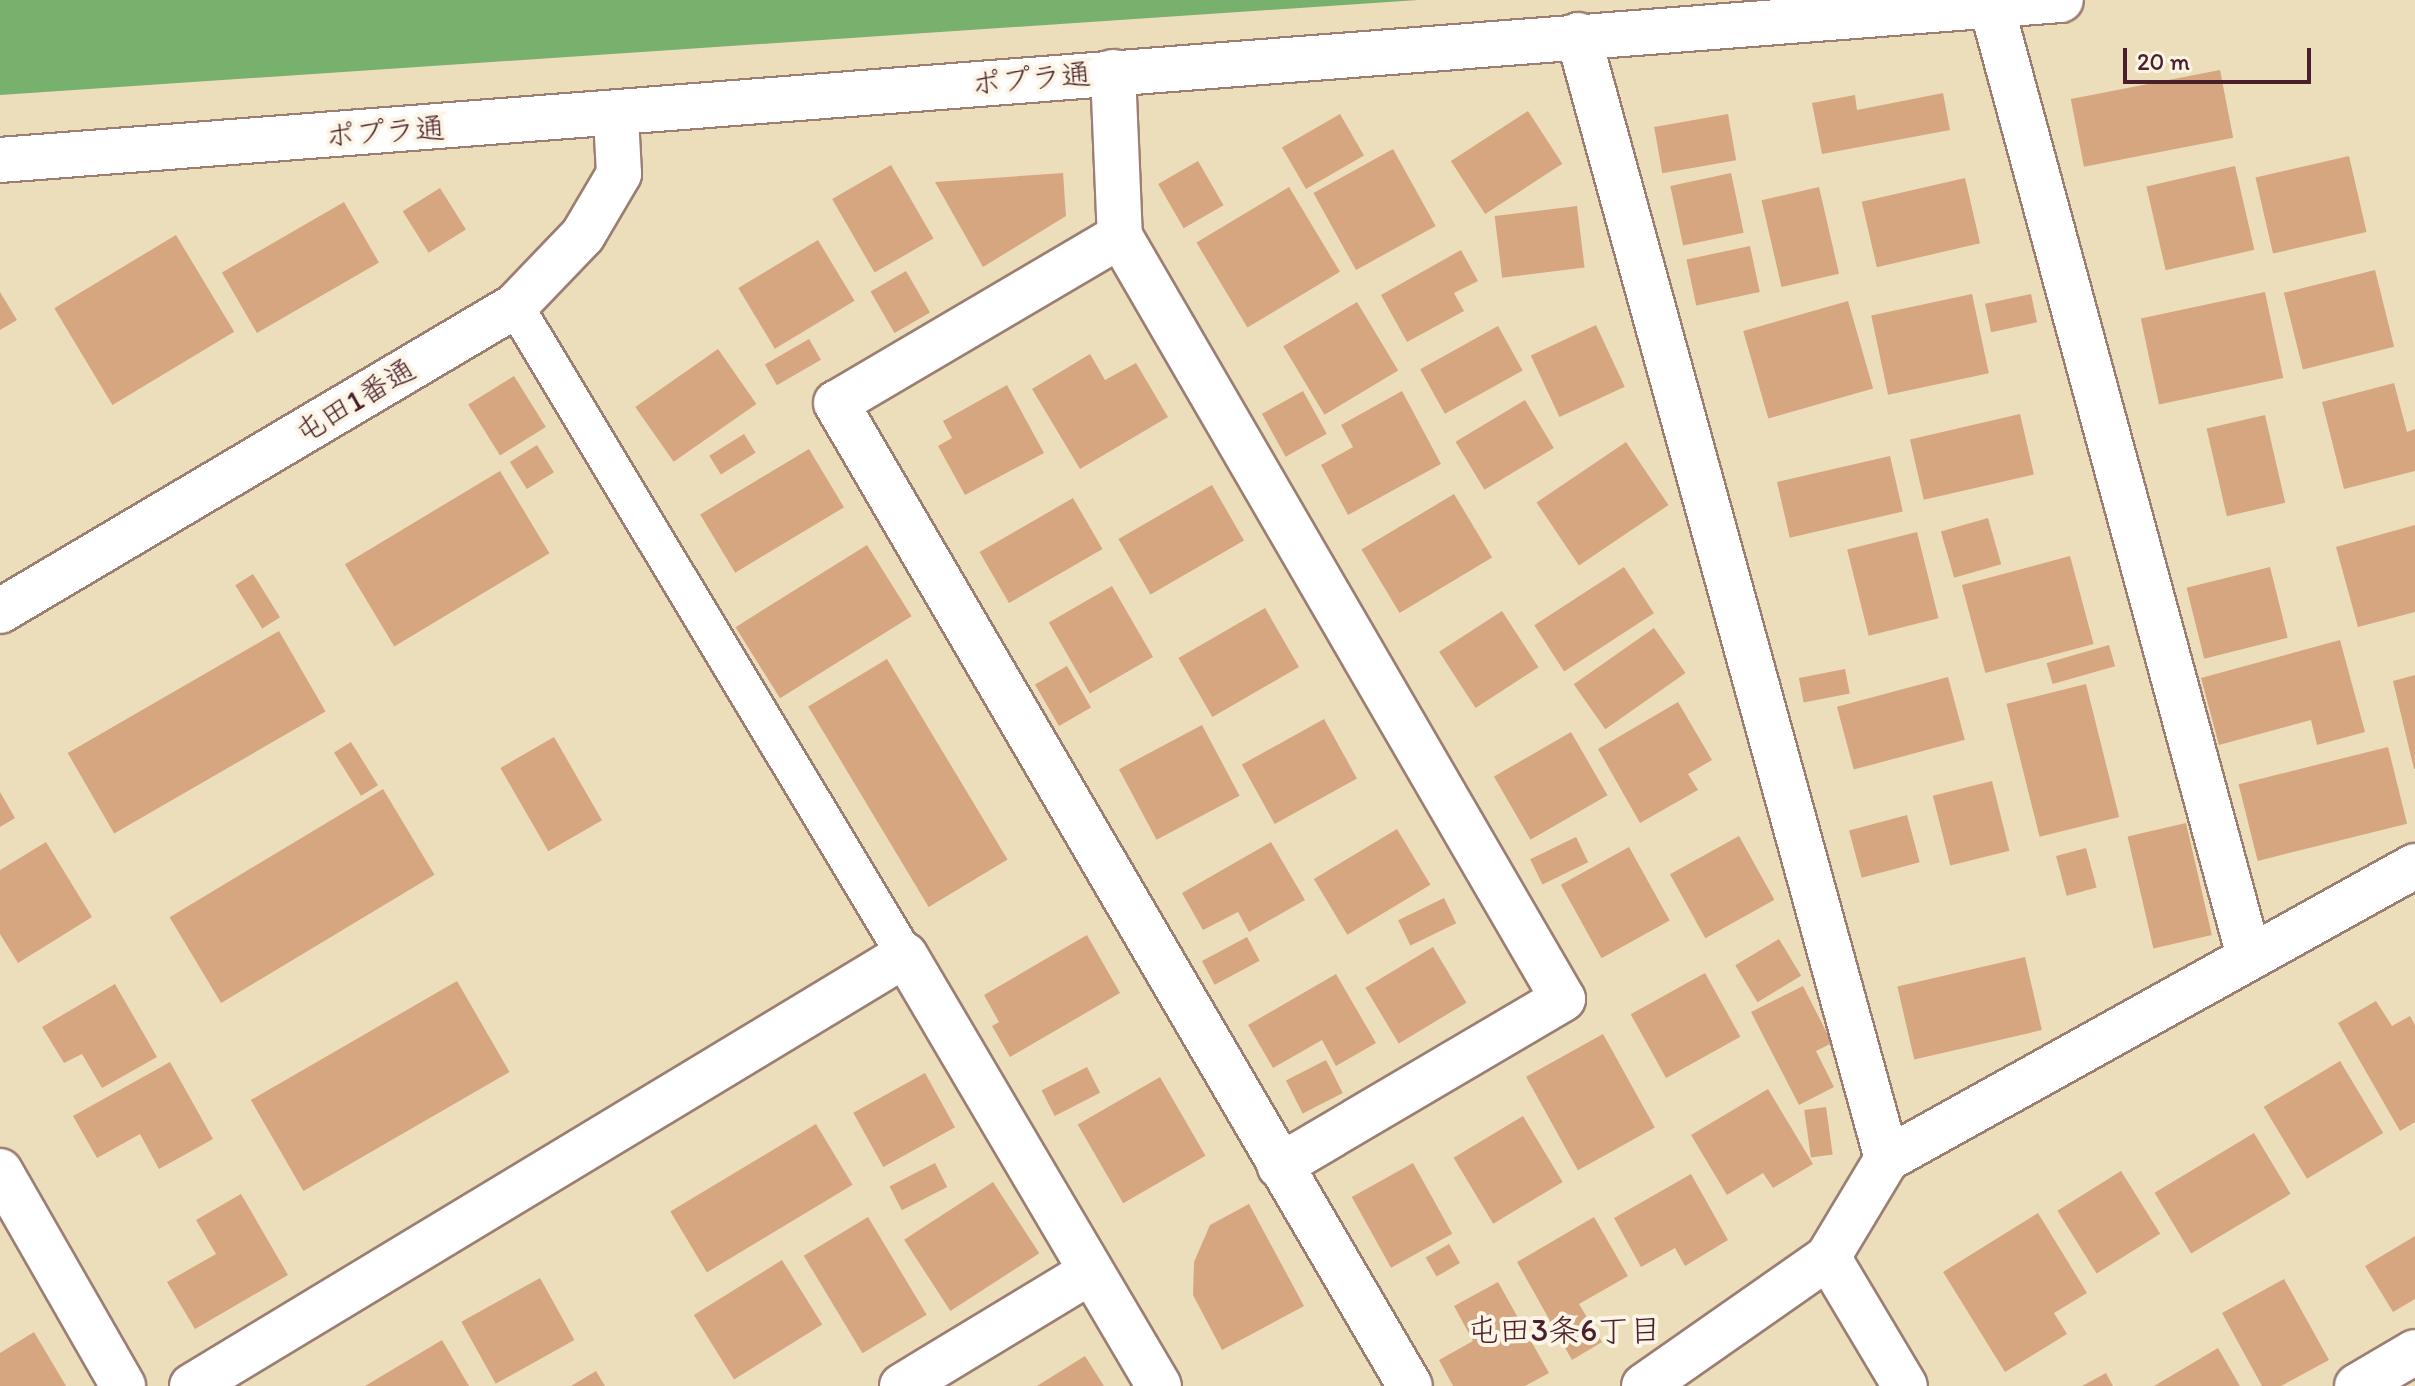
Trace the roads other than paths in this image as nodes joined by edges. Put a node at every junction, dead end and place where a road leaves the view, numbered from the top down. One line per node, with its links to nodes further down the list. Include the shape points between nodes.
1 (2061, 0): 2 (street, ポプラ通)
2 (1991, 4): 3 (street, ポプラ通); 12 (street)
3 (1578, 35): 4 (street, ポプラ通); 13 (street)
4 (1113, 72): 5 (street, ポプラ通); 7 (street)
5 (616, 116): 6 (street, ポプラ通); 8 (street, 屯田1番通, via 619,174 583,235)
6 (0, 160)
7 (1120, 236): 14 (street, via 1563,999); 14 (street, via 836,403)
8 (515, 306): 9 (street, 屯田1番通); 11 (lane)
9 (0, 611)
10 (2415, 866): 12 (street)
11 (905, 955): 17 (street); 20 (street)
12 (2249, 956): 13 (street)
13 (1887, 1159): 16 (street)
14 (1280, 1166): 23 (street)
15 (0, 1171): 19 (street)
16 (1828, 1257): 24 (street); 25 (street)
17 (1090, 1272): 21 (street); 22 (street)
18 (2415, 1352): 26 (street)
19 (123, 1386)
20 (192, 1386)
21 (902, 1386)
22 (1159, 1386)
23 (1410, 1386)
24 (1644, 1386)
25 (1905, 1386)
26 (2357, 1386)

